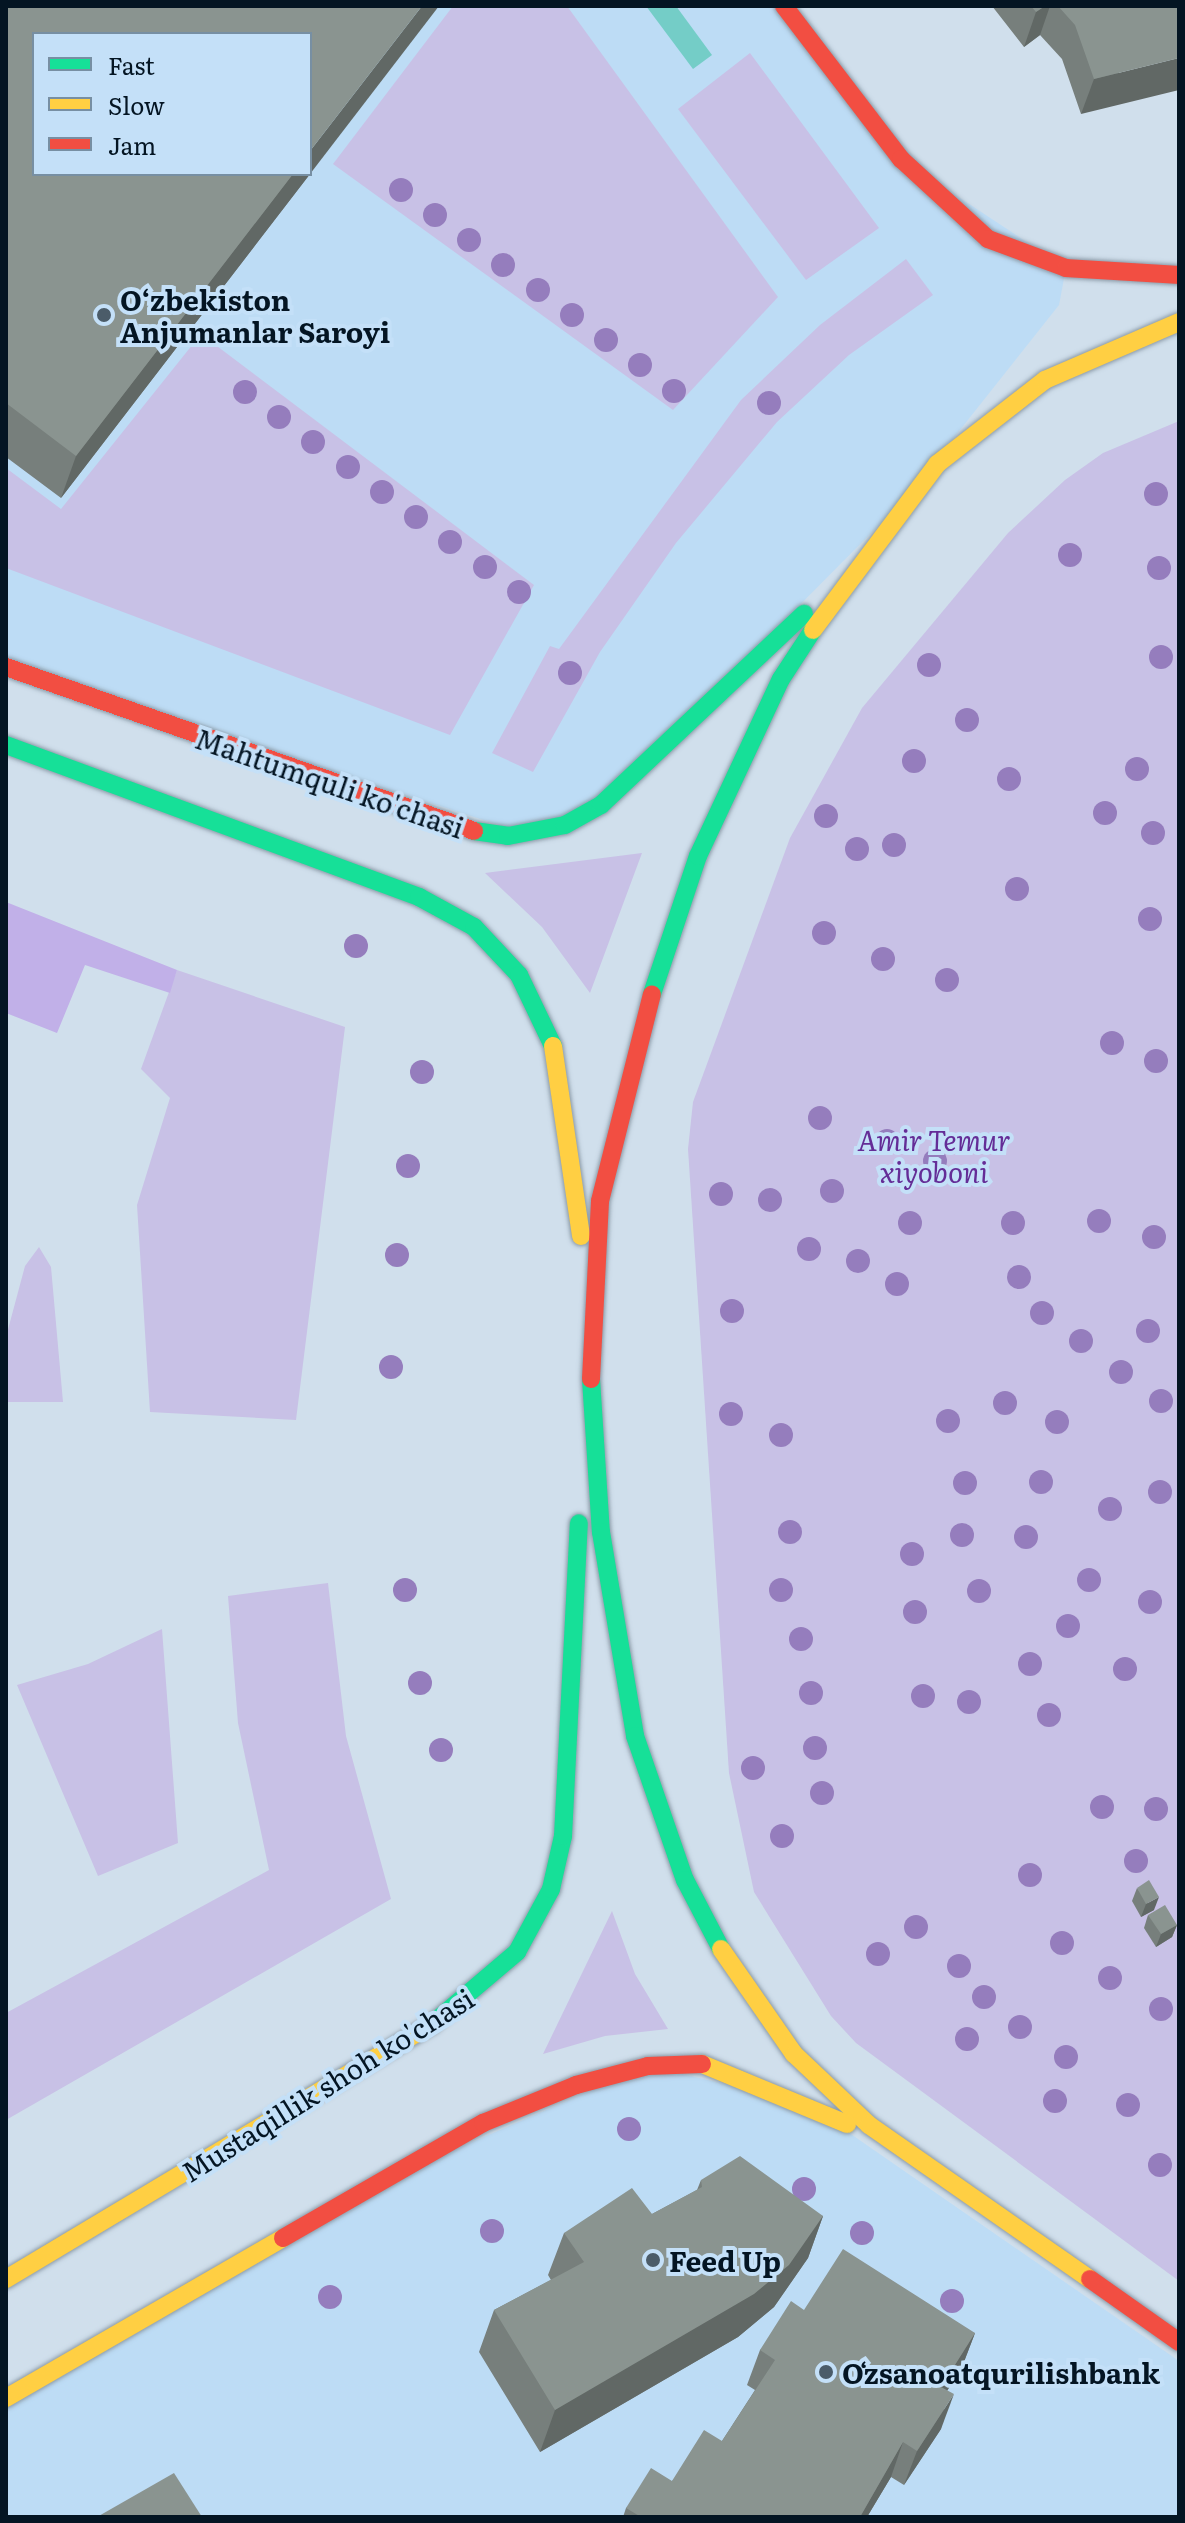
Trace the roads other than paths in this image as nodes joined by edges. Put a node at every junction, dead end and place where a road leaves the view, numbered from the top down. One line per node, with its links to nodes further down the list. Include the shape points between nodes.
1 (784, 6): 2 (main road, via 901,159 988,239 1066,268)
2 (1179, 275)
3 (1179, 322): 4 (main road, via 1045,380 937,464)
4 (852, 568): 5 (main road, Mahtumquli ko'chasi, via 601,805 527,834 448,827); 7 (main road, via 781,679 698,856 617,1111)
5 (6, 667)
6 (6, 745): 7 (main road, via 419,897 499,950 534,997 552,1040)
7 (589, 1294): 8 (main road)
8 (588, 1341): 9 (main road, via 595,1480 624,1688 685,1880 761,2015 830,2091); 11 (main road, Mustaqillik shoh ko'chasi, via 565,1819 551,1889 527,1937 460,2006)
9 (909, 2158): 10 (main road); 14 (main road, via 726,2068 682,2063 609,2075 483,2123)
10 (1056, 2258): 12 (main road); 13 (main road)
11 (6, 2279)
12 (1179, 2342)
13 (1179, 2361)
14 (6, 2398)

